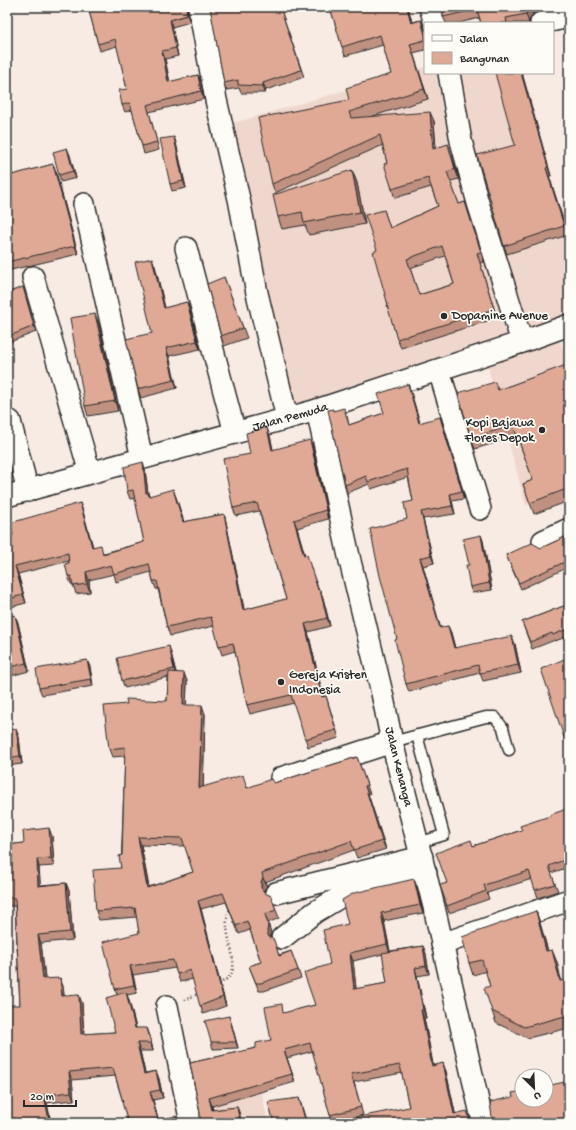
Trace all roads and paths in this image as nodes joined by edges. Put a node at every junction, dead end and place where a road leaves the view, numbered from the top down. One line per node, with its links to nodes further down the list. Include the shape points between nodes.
1 (200, 7): 14 (street, via 216,100 239,198 257,293)
2 (430, 7): 4 (street)
3 (569, 17): 5 (street)
4 (435, 22)
5 (546, 22)
6 (449, 74): 11 (street, via 461,141)
7 (84, 204): 17 (street)
8 (186, 248): 16 (street)
9 (33, 277): 18 (street)
10 (568, 327): 11 (street, Jalan Pemuda)
11 (522, 342): 12 (street, Jalan Pemuda)
12 (439, 370): 13 (street, Jalan Pemuda); 21 (street)
13 (318, 410): 14 (street, Jalan Pemuda); 25 (street, Jalan Kenanga)
14 (287, 418): 16 (street, Jalan Pemuda)
15 (10, 421): 19 (street)
16 (235, 433): 17 (street, Jalan Pemuda)
17 (142, 458): 18 (street, Jalan Pemuda)
18 (90, 473): 19 (street, Jalan Pemuda)
19 (28, 490): 20 (street, Jalan Pemuda)
20 (7, 496)
21 (480, 509)
22 (569, 528): 23 (street)
23 (543, 540)
24 (418, 735): 25 (lane); 26 (lane, via 486,717 495,718 503,728); 28 (lane, via 444,835)
25 (392, 742): 27 (street); 28 (street, Jalan Kenanga)
26 (509, 750)
27 (281, 778)
28 (422, 857): 29 (street); 32 (street, via 352,890 315,912); 33 (street, Jalan Kenanga)
29 (276, 893)
30 (569, 900): 33 (street)
31 (235, 905): 34 (path, via 227,914 233,968 230,977)
32 (282, 938)
33 (442, 944): 38 (street, Jalan Kenanga)
34 (213, 988)
35 (202, 992): 36 (path)
36 (167, 1006): 37 (street)
37 (191, 1123)
38 (483, 1123)

